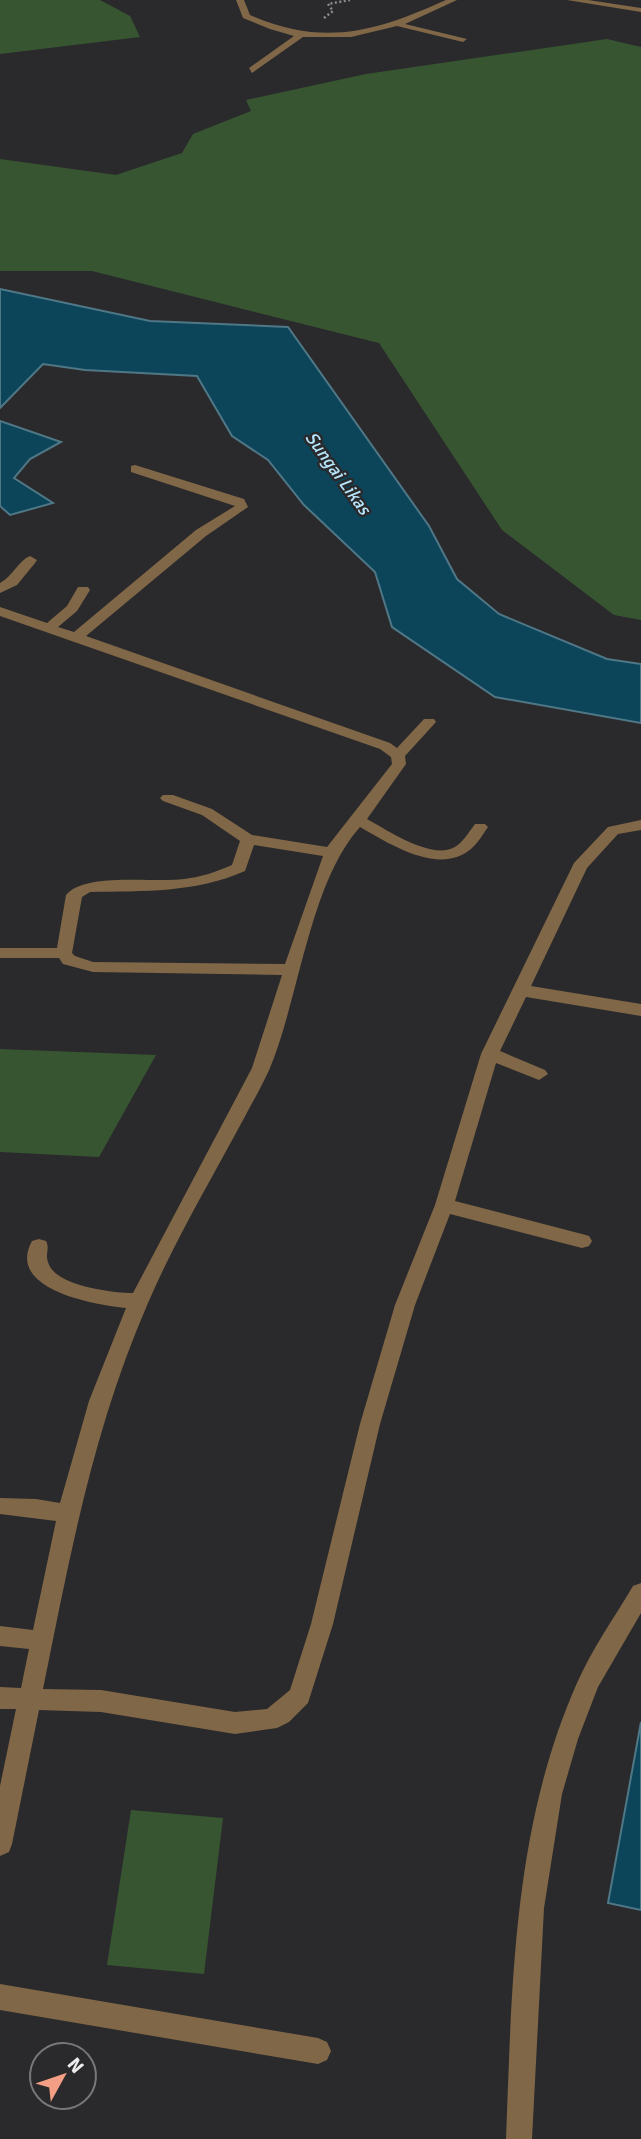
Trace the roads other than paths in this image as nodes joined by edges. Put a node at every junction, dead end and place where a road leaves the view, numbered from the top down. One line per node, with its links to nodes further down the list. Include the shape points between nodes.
1 (240, 0): 6 (street, via 246,16)
2 (453, 0): 5 (street)
3 (571, 0): 4 (street)
4 (641, 10)
5 (400, 25): 6 (street, via 340,36); 7 (street)
6 (302, 34): 8 (street)
7 (463, 39)
8 (253, 70)
9 (135, 470): 15 (street, via 225,496 242,507 201,533)
10 (30, 560): 11 (street)
11 (0, 589)
12 (83, 590): 14 (street, via 72,608)
13 (0, 611): 14 (street)
14 (50, 627): 15 (street)
15 (78, 636): 17 (street, via 294,712)
16 (429, 722): 17 (street)
17 (398, 755): 19 (street, via 399,764)
18 (168, 799): 22 (street, via 207,812)
19 (358, 820): 21 (street, via 431,854 450,855 466,846); 23 (street)
20 (641, 825): 27 (street, via 613,830 580,866)
21 (480, 827)
22 (248, 839): 23 (street); 25 (street, via 239,868 223,877 79,890 74,895)
23 (332, 853): 26 (street)
24 (0, 953): 25 (street)
25 (64, 953): 26 (street, via 69,960 93,967)
26 (291, 970): 34 (street, via 261,1068)
27 (520, 990): 28 (street); 29 (street)
28 (641, 1010)
29 (490, 1054): 30 (street); 31 (street)
30 (539, 1074)
31 (444, 1205): 32 (street); 41 (street, via 405,1305 370,1424 300,1696 269,1720 235,1723 101,1701)
32 (582, 1241)
33 (39, 1246): 34 (street, via 38,1263 47,1276 65,1287 120,1301)
34 (139, 1301): 36 (street, via 99,1401)
35 (2, 1506): 36 (street)
36 (68, 1514): 39 (street)
37 (641, 1593): 45 (street, via 588,1683 569,1731 542,1832 526,1951)
38 (0, 1636): 39 (street)
39 (44, 1641): 41 (street)
40 (0, 1698): 41 (street)
41 (31, 1701): 42 (street)
42 (0, 1844)
43 (0, 1997): 44 (street)
44 (318, 2051)
45 (519, 2139)

